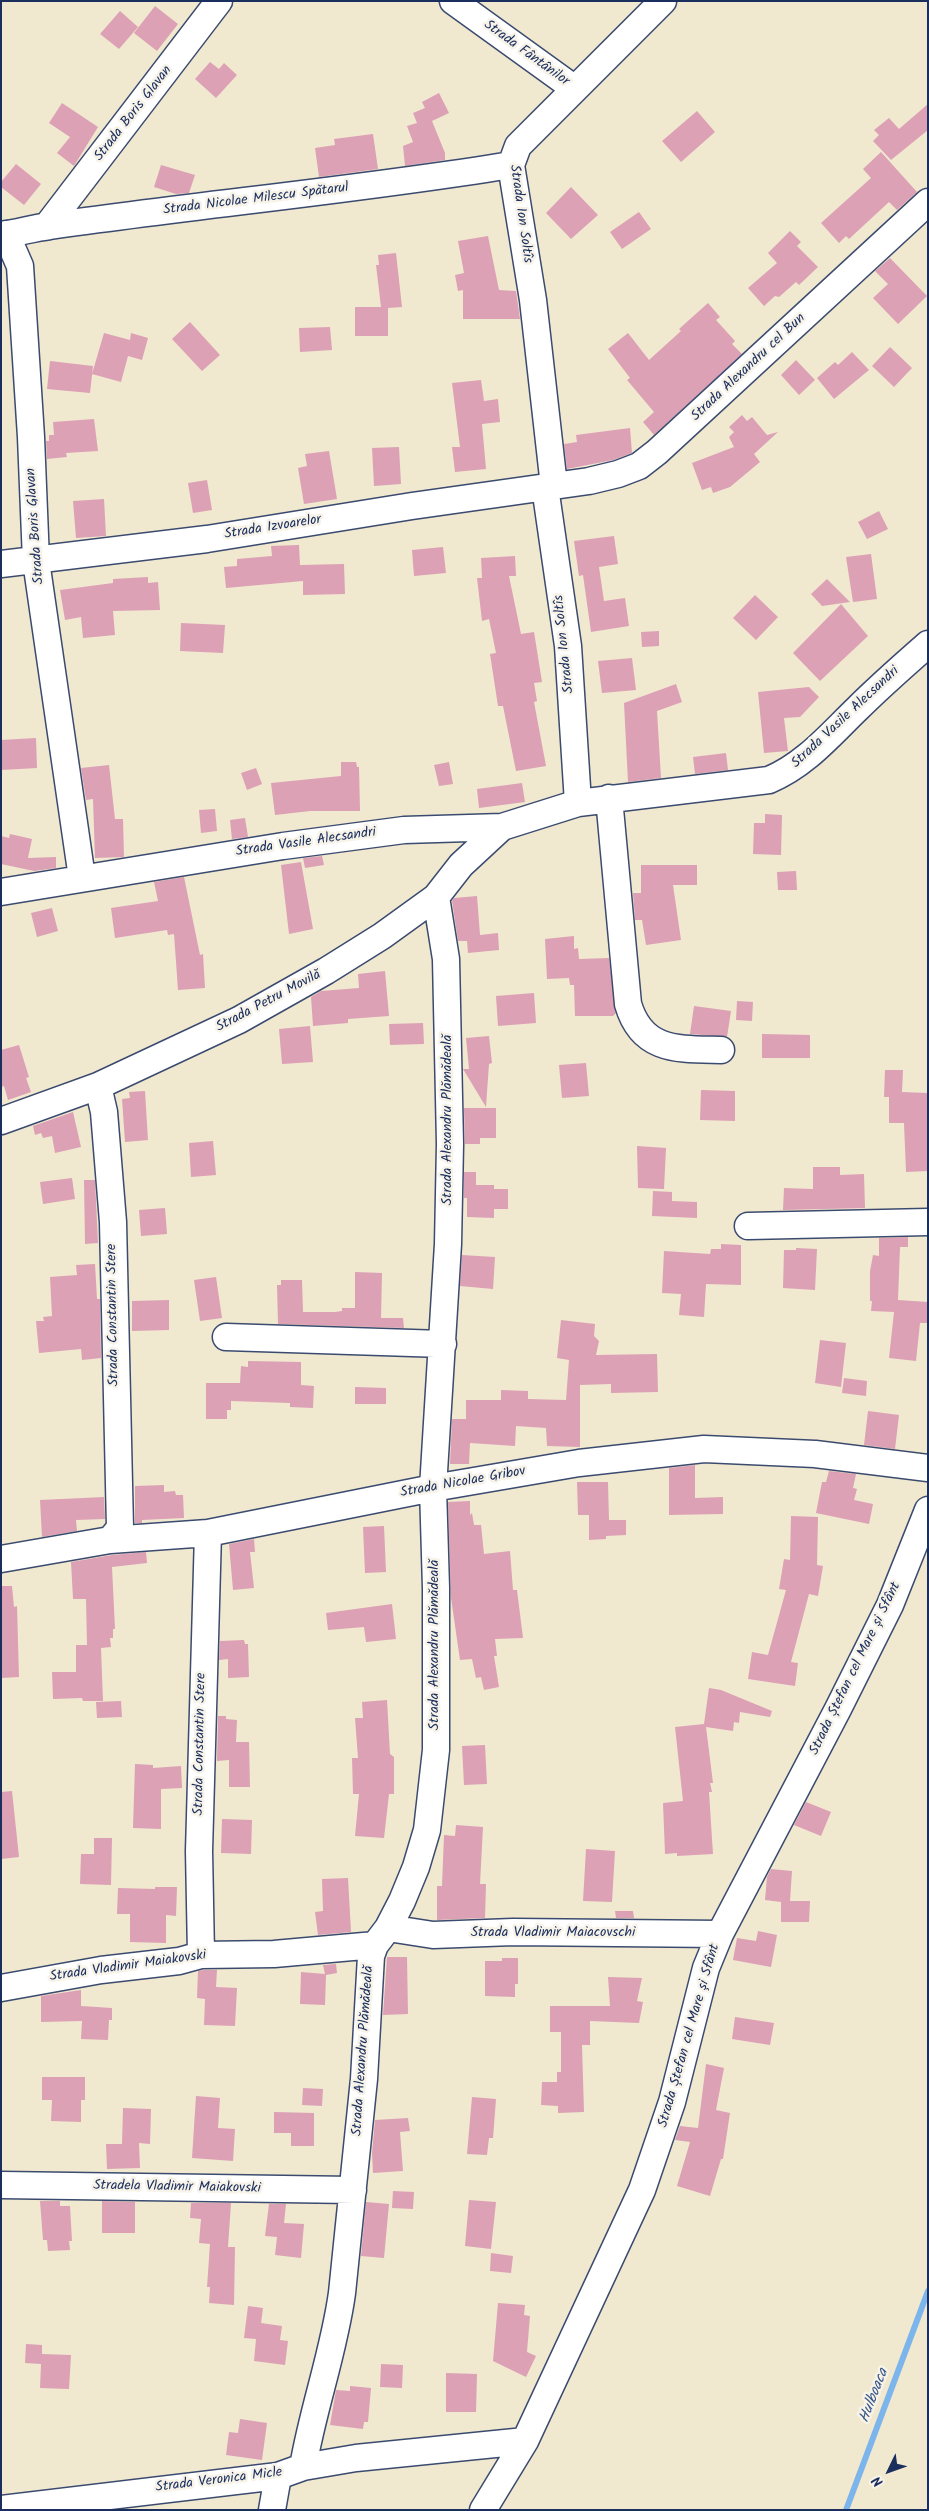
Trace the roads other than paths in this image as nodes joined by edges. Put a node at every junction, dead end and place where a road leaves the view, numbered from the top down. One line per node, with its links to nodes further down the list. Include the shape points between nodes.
1 (220, 1): 7 (street, Strada Boris Glavan)
2 (453, 1): 4 (street, Strada Fântânilor)
3 (663, 1): 4 (street, Strada Ion Soltîs)
4 (575, 89): 5 (street, Strada Ion Soltîs, via 518,146)
5 (511, 166): 7 (street, Strada Nicolae Milescu Spătarul); 9 (street, Strada Ion Soltîs, via 533,300)
6 (928, 202): 9 (street, Strada Alexandru cel Bun, via 639,466 618,474)
7 (47, 226): 8 (street, Strada Nicolae Milescu Spătarul)
8 (4, 235): 10 (street, Strada Boris Glavan, via 20,266)
9 (549, 487): 10 (street, Strada Izvoarelor, via 207,539); 14 (street, Strada Ion Soltîs, via 568,646)
10 (36, 560): 11 (street, Strada Izvoarelor); 16 (street, Strada Boris Glavan)
11 (1, 564)
12 (928, 644): 13 (street, Strada Vasile Alecsandri, via 889,677 809,756 779,776 769,780)
13 (609, 798): 14 (street, Strada Vasile Alecsandri); 19 (street, via 628,1004 632,1017 640,1031 652,1041 688,1050)
14 (578, 803): 15 (street, Strada Vasile Alecsandri)
15 (502, 827): 16 (street, Strada Vasile Alecsandri, via 404,830); 18 (street, Strada Petru Movilă, via 461,865)
16 (82, 878): 17 (street, Strada Vasile Alecsandri)
17 (1, 892)
18 (436, 897): 20 (street, Strada Petru Movilă, via 382,936 309,981 239,1020); 25 (street, Strada Alexandru Plămădeală, via 446,960 450,1061)
19 (721, 1050)
20 (98, 1086): 21 (street, Strada Petru Movilă); 30 (street, Strada Constantin Stere, via 104,1112 113,1222 120,1528)
21 (1, 1120)
22 (928, 1222): 23 (street)
23 (748, 1226)
24 (226, 1337): 25 (street)
25 (443, 1344): 27 (street, Strada Alexandru Plămădeală)
26 (928, 1468): 27 (street, Strada Nicolae Gribov, via 815,1454 704,1448 579,1462)
27 (433, 1488): 29 (street, Strada Nicolae Gribov); 33 (street, Strada Alexandru Plămădeală, via 436,1750 427,1830 416,1867)
28 (928, 1510): 32 (street, Strada Ștefan cel Mare și Sfânt, via 890,1606)
29 (208, 1532): 30 (street, Strada Nicolae Gribov); 34 (street, Strada Constantin Stere, via 199,1851)
30 (110, 1540): 31 (street, Strada Nicolae Gribov)
31 (1, 1559)
32 (720, 1934): 33 (street, Strada Vladimir Maiacovschi, via 512,1932); 38 (street, Strada Ștefan cel Mare și Sfânt, via 706,1968 672,2102 642,2190)
33 (381, 1937): 34 (street, Strada Vladimir Maiakovski, via 274,1954); 37 (street, Strada Alexandru Plămădeală, via 371,1956)
34 (201, 1955): 35 (street, Strada Vladimir Maiakovski)
35 (1, 1988)
36 (1, 2185): 37 (street, Stradela Vladimir Maiakovski)
37 (354, 2190): 39 (street, Strada Alexandru Plămădeală, via 338,2322)
38 (525, 2441): 39 (street, Strada Veronica Micle, via 356,2458); 43 (street, Strada Ștefan cel Mare și Sfânt)
39 (303, 2467): 40 (street, Strada Veronica Micle)
40 (278, 2476): 41 (street, Strada Veronica Micle); 42 (street)
41 (1, 2509)
42 (272, 2510)
43 (483, 2510)

